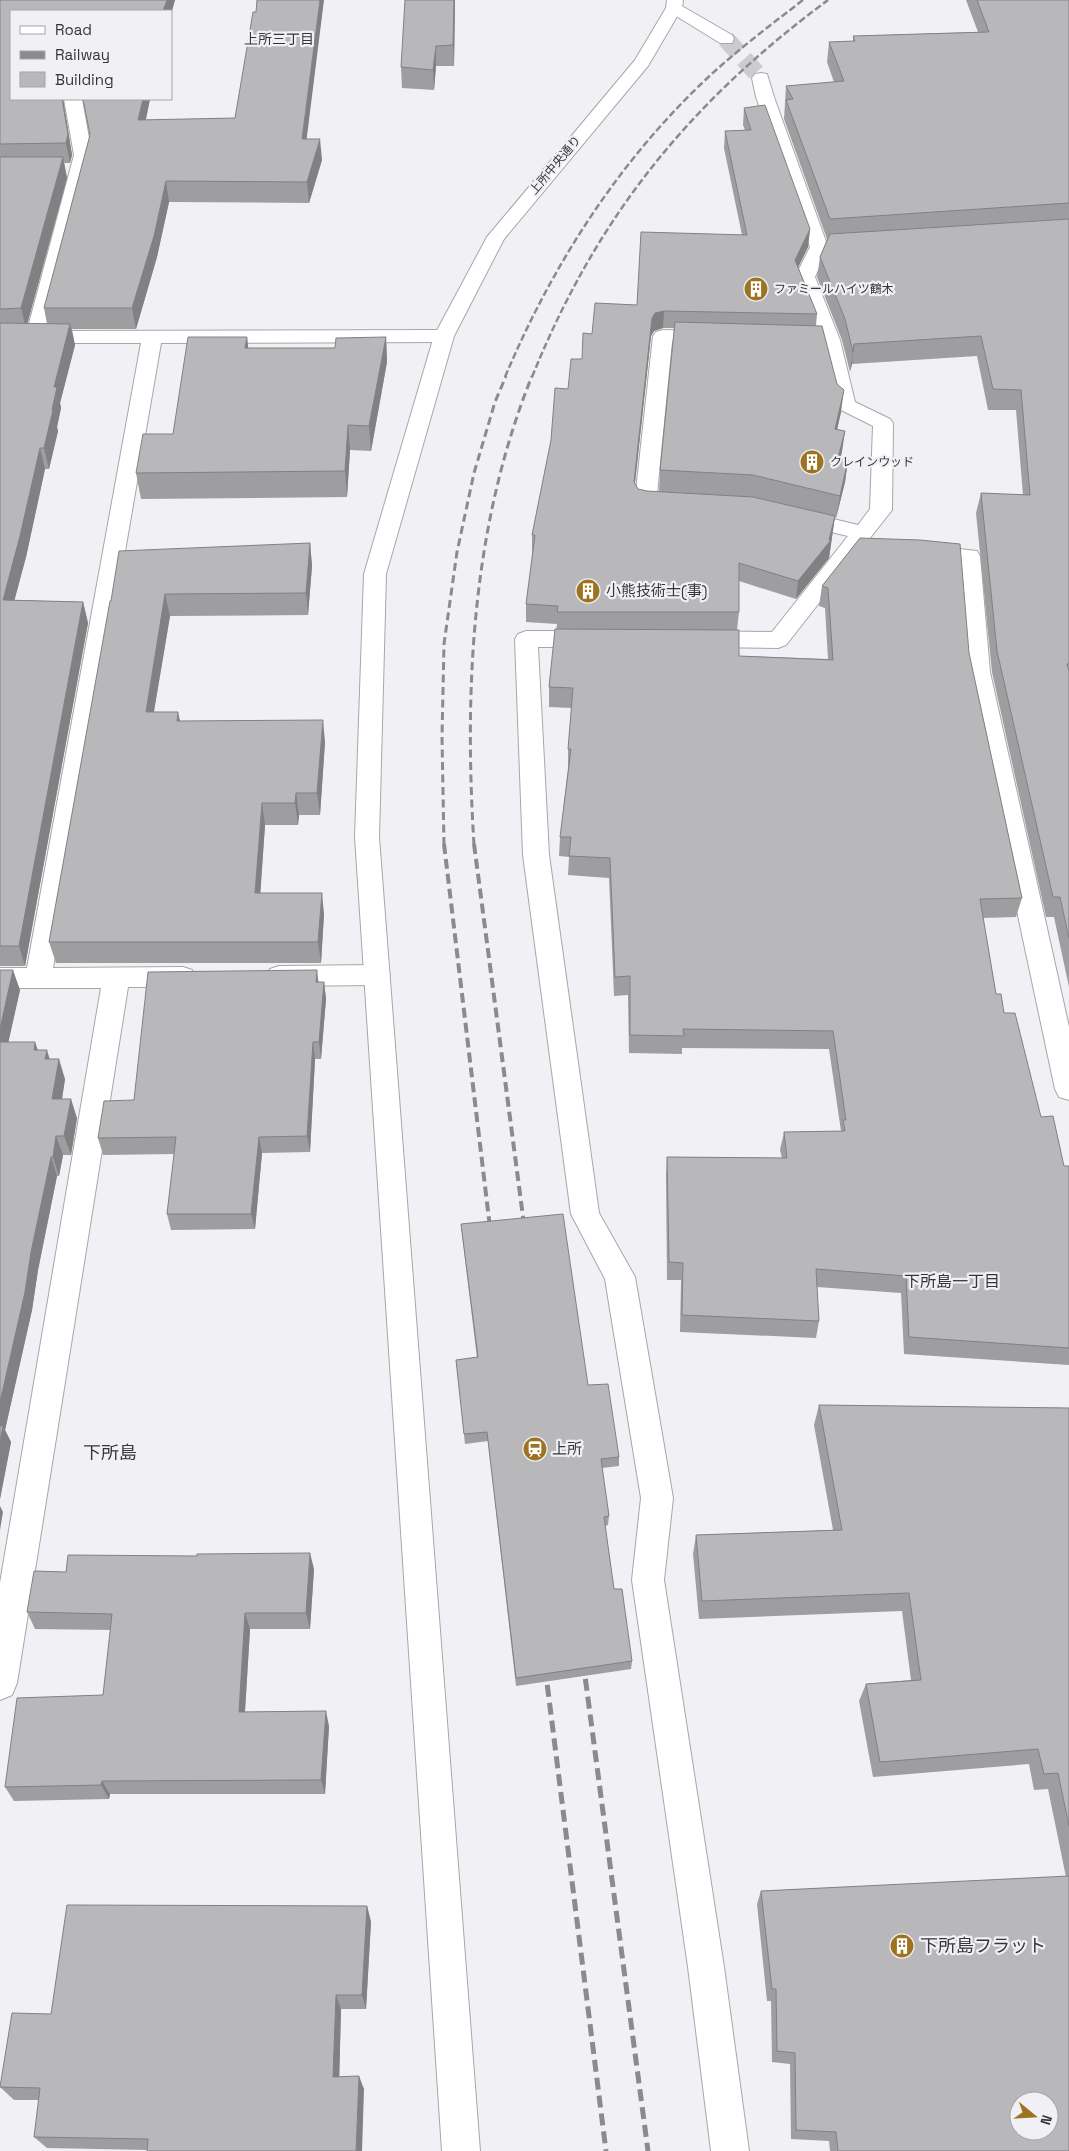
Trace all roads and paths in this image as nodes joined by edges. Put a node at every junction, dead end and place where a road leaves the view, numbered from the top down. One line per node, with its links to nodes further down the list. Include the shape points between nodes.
1 (675, 4): 2 (street); 7 (street, 上所中央通り, via 642,62 496,237)
2 (726, 39)
3 (761, 78): 14 (street, via 765,97 829,246 805,277 821,340 846,405 883,423 881,510)
4 (73, 100): 6 (street, via 83,155)
5 (59, 170): 6 (street)
6 (79, 170): 9 (street)
7 (444, 336): 10 (street); 17 (street, 上所中央通り, via 375,574 367,837)
8 (0, 337): 9 (street)
9 (35, 337): 10 (street)
10 (152, 337): 22 (street)
11 (732, 338): 12 (street, via 663,336 646,500)
12 (694, 503)
13 (779, 513): 14 (street)
14 (858, 539): 16 (street, via 778,640); 23 (street, via 892,549 969,556 978,672)
15 (616, 639): 26 (street, via 526,639 536,855 585,1214 620,1277 657,1498 648,1580)
16 (686, 639)
17 (377, 975): 18 (street); 25 (street, 上所中央通り)
18 (251, 976)
19 (116, 977): 20 (street); 22 (street); 24 (street)
20 (203, 977)
21 (0, 978): 22 (street)
22 (38, 978)
23 (1069, 1089)
24 (0, 1683)
25 (461, 2151)
26 (730, 2151)

